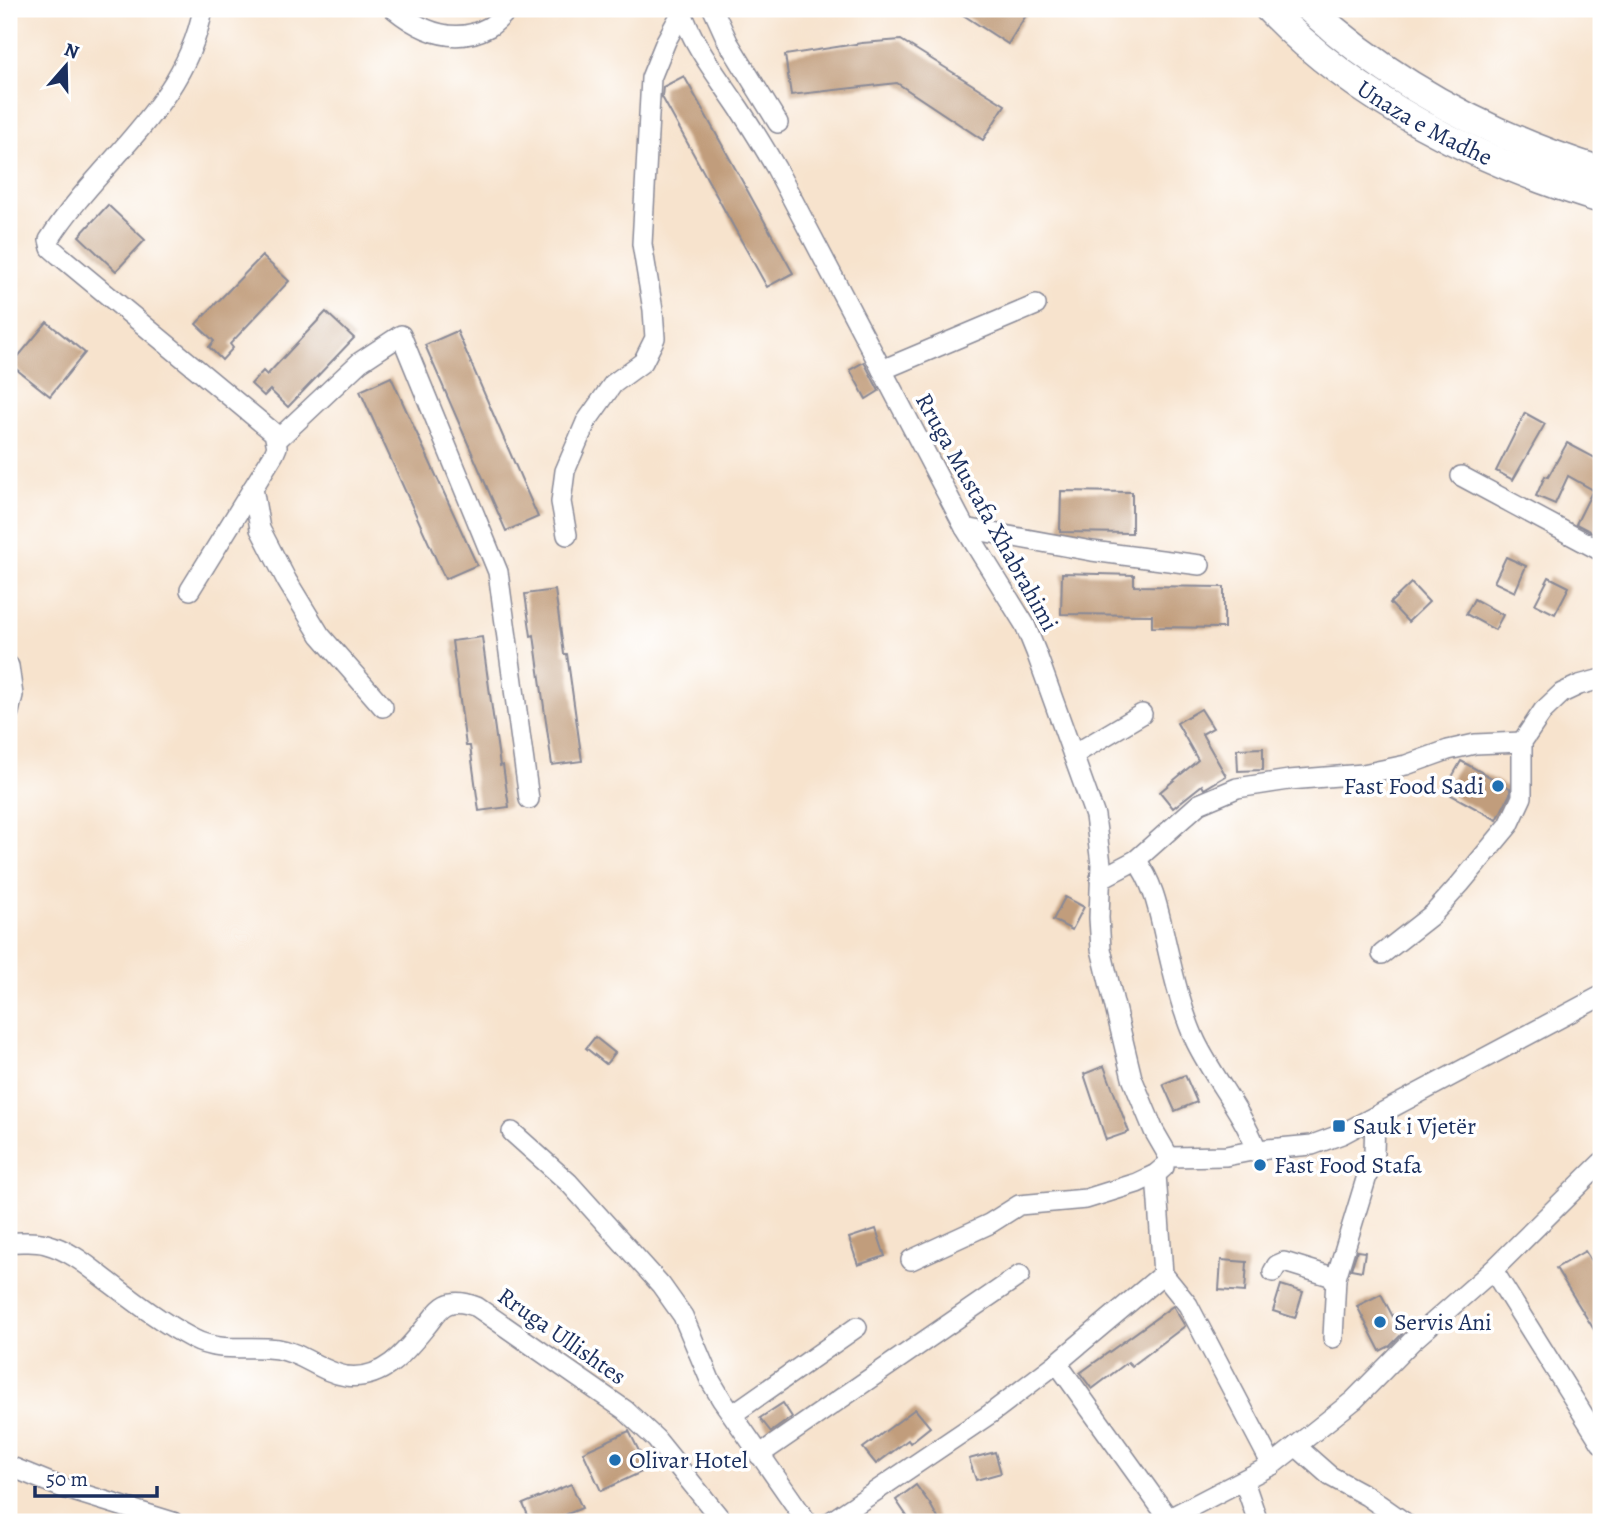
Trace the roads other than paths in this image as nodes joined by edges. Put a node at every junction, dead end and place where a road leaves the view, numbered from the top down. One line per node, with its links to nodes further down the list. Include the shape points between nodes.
1 (203, 9): 13 (street, via 194,42 168,92 49,240 59,255)
2 (394, 9): 3 (street, via 414,25 462,36 489,27)
3 (509, 9)
4 (713, 9): 8 (street)
5 (1269, 9): 10 (highway, Unaza e Madhe, via 1332,64 1448,139 1501,164)
6 (1310, 9): 9 (highway, Unaza e Madhe, via 1364,53 1462,115 1502,135)
7 (682, 12): 12 (street, Rruga Mustafa Xhabrahimi, via 704,58 776,168); 17 (street, via 651,78 642,244 655,338 643,362 613,384 586,422 565,471 561,502)
8 (778, 123)
9 (1601, 171)
10 (1601, 199)
11 (1036, 304): 12 (street)
12 (882, 370): 16 (street, Rruga Mustafa Xhabrahimi)
13 (283, 434): 15 (street); 29 (street, via 360,362 401,335 498,572)
14 (1461, 476): 18 (street)
15 (253, 488): 20 (street); 24 (street, via 260,530 287,582 320,635)
16 (965, 528): 19 (street); 28 (street, Rruga Mustafa Xhabrahimi, via 1024,625)
17 (567, 535)
18 (1601, 551)
19 (1200, 565)
20 (190, 590)
21 (9, 666): 25 (street, via 13,695)
22 (1601, 674): 23 (street)
23 (1601, 679): 27 (street, via 1562,694 1543,711)
24 (383, 707)
25 (9, 712)
26 (1142, 714): 28 (street)
27 (1522, 742): 30 (street, via 1475,744 1363,774 1237,788 1199,804); 32 (street, via 1522,797 1509,825 1433,914)
28 (1073, 755): 31 (street, Rruga Mustafa Xhabrahimi, via 1095,816)
29 (529, 799)
30 (1136, 860): 31 (street); 36 (street, via 1147,874 1156,901 1196,1041)
31 (1101, 879): 37 (street, Rruga Mustafa Xhabrahimi, via 1101,949 1116,1018 1132,1078)
32 (1382, 954)
33 (1601, 996): 34 (street)
34 (1376, 1117): 36 (street, via 1312,1145); 46 (street, via 1374,1153)
35 (512, 1132): 50 (street, via 569,1183 661,1285 683,1316 710,1380)
36 (1256, 1150): 37 (street, via 1226,1156)
37 (1169, 1157): 39 (street)
38 (1601, 1163): 42 (street)
39 (1156, 1174): 41 (street, via 1086,1199 1019,1205); 44 (street)
40 (9, 1242): 59 (street, Rruga Ullishtes, via 44,1243 72,1254 197,1342 296,1353 322,1369 348,1376 384,1369 406,1352 438,1311 467,1302 625,1410 656,1439)
41 (911, 1260)
42 (1493, 1270): 51 (street); 52 (street, via 1354,1399)
43 (1273, 1272): 46 (street, via 1284,1262)
44 (1163, 1274): 49 (street); 54 (street, via 1188,1305)
45 (1020, 1275): 53 (street)
46 (1336, 1278): 48 (street)
47 (858, 1327): 50 (street)
48 (1333, 1338)
49 (1057, 1363): 57 (street); 61 (street)
50 (733, 1414): 53 (street)
51 (1601, 1443)
52 (1296, 1446): 54 (street); 63 (street, via 1330,1476)
53 (759, 1455): 60 (street)
54 (1272, 1465): 56 (street)
55 (9, 1466): 58 (street)
56 (1244, 1481): 57 (street); 62 (street)
57 (1165, 1521)
58 (173, 1522)
59 (723, 1522)
60 (807, 1522)
61 (830, 1522)
62 (1258, 1522)
63 (1404, 1522)

